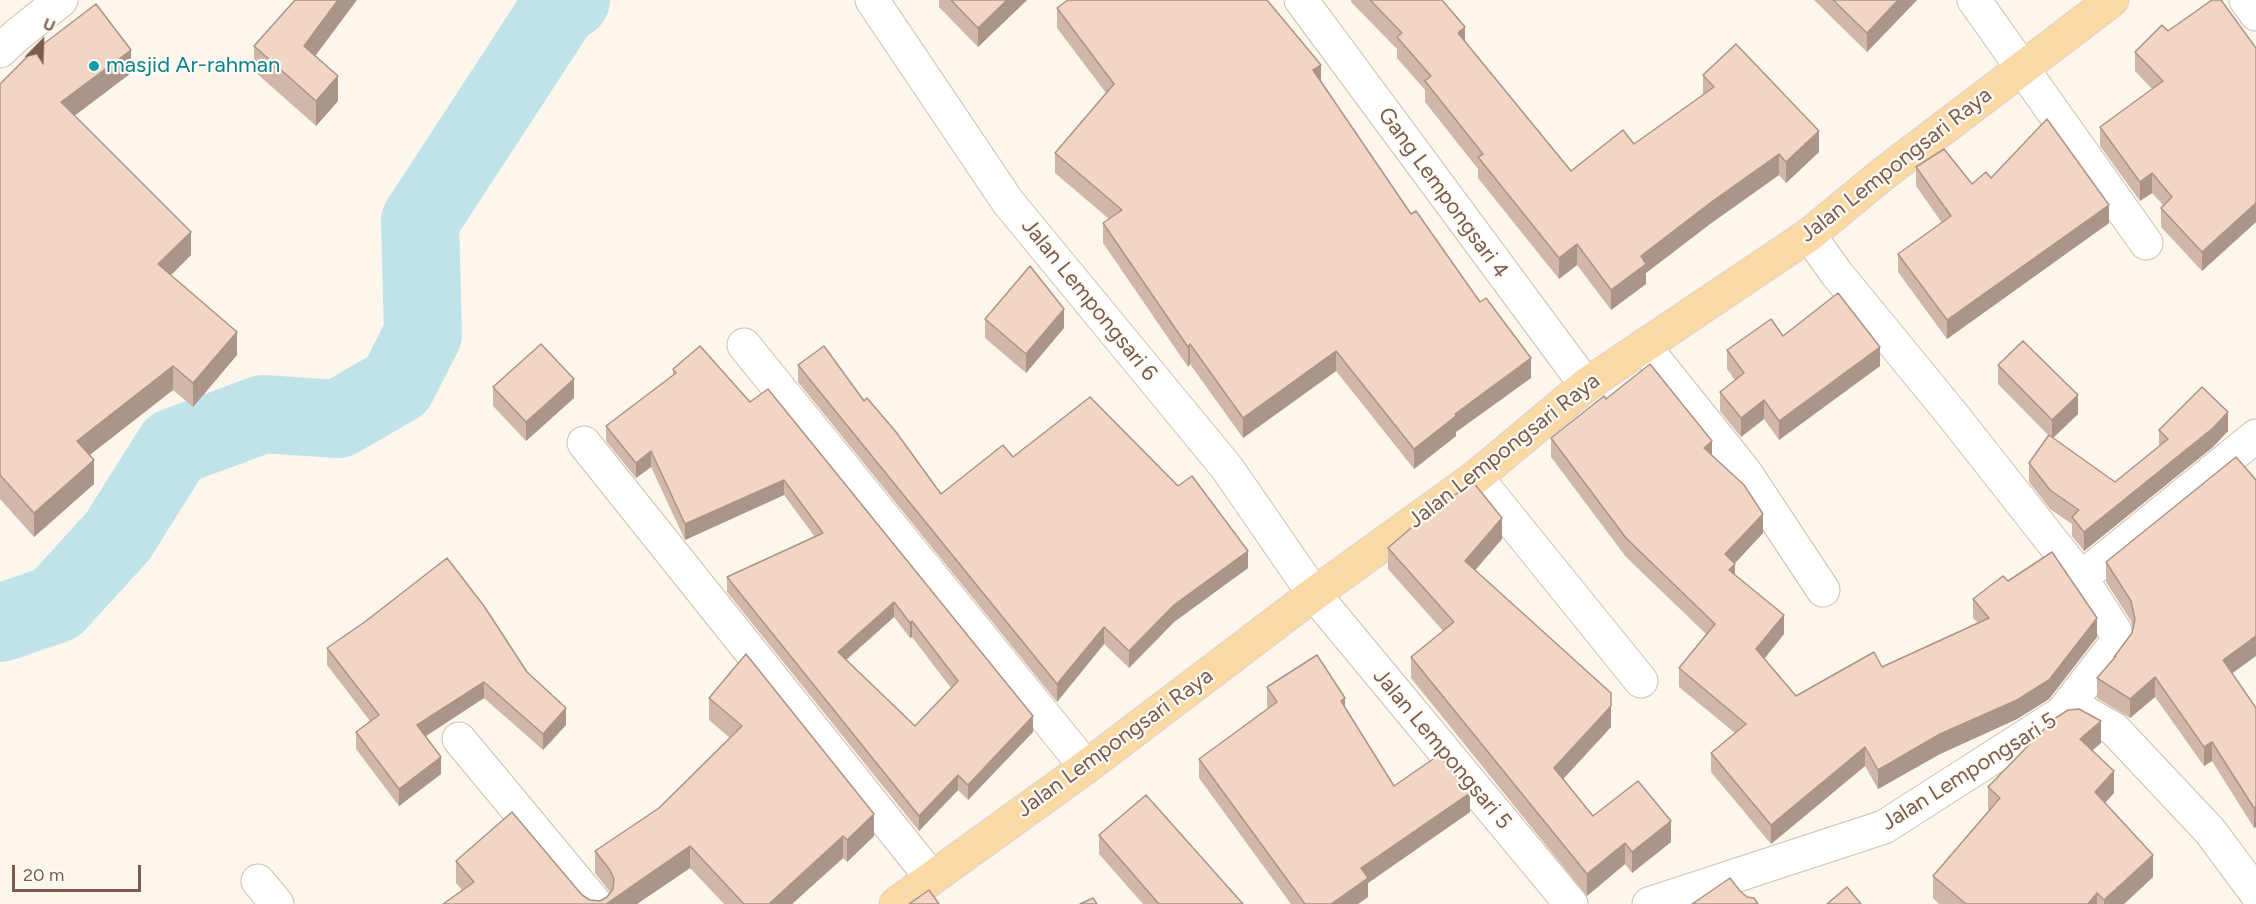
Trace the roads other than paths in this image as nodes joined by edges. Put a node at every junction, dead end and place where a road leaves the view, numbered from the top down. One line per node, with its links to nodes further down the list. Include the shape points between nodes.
1 (61, 0): 8 (street)
2 (872, 0): 20 (street, Jalan Lempongsari 6, via 1008,202 1227,468)
3 (1300, 0): 14 (street, Gang Lempongsari 4)
4 (1974, 0): 9 (street)
5 (2112, 0): 9 (main road, Jalan Lempongsari Raya)
6 (2246, 0): 7 (street)
7 (2256, 14)
8 (6, 35)
9 (2021, 68): 10 (main road, Jalan Lempongsari Raya); 11 (street)
10 (1809, 235): 13 (main road, Jalan Lempongsari Raya); 18 (street)
11 (2146, 243)
12 (744, 345): 24 (street)
13 (1644, 346): 14 (main road, Jalan Lempongsari Raya); 19 (street, via 1745,472)
14 (1586, 385): 17 (main road, Jalan Lempongsari Raya)
15 (2256, 436): 18 (street)
16 (584, 443): 26 (street)
17 (1476, 477): 20 (main road, Jalan Lempongsari Raya); 21 (street)
18 (2081, 578): 22 (street, via 2115,631 2117,642)
19 (1823, 590)
20 (1314, 594): 24 (main road, Jalan Lempongsari Raya); 30 (street, Jalan Lempongsari 5)
21 (1641, 681)
22 (2062, 713): 25 (street, Jalan Lempongsari 5, via 1884,827); 27 (street, Jalan Lempongsari 5, via 2084,712 2114,729 2210,831)
23 (459, 740): 28 (street)
24 (1086, 767): 26 (main road, Jalan Lempongsari Raya)
25 (1734, 875): 31 (street, Jalan Lempongsari 5); 32 (street)
26 (931, 877): 29 (main road, Jalan Lempongsari Raya)
27 (2256, 893)
28 (596, 904)
29 (896, 904)
30 (1571, 904)
31 (1650, 904)
32 (1755, 904)

